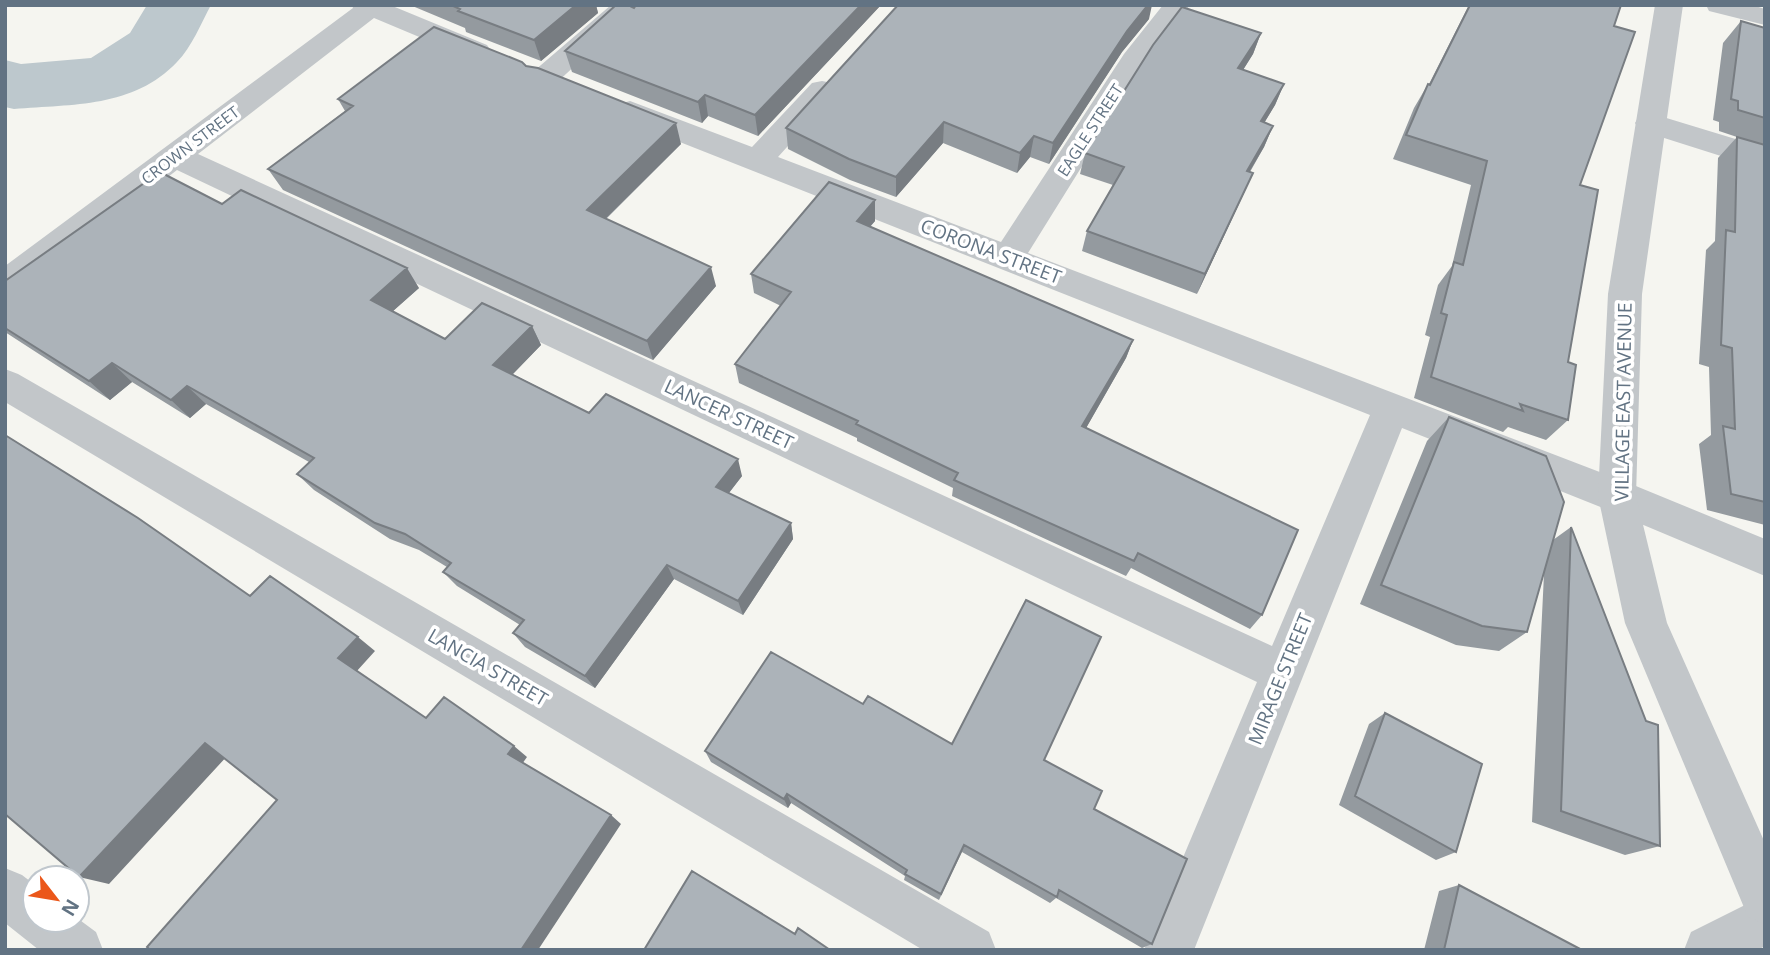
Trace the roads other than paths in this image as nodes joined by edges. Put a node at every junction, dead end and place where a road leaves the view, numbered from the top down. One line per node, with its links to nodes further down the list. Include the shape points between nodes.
1 (628, 5): 7 (street)
2 (1177, 5): 13 (street, EAGLE STREET, via 1135,60)
3 (1669, 5): 9 (street, VILLAGE EAST AVENUE)
4 (1719, 5): 6 (street)
5 (370, 6): 7 (street, CORONA STREET); 10 (street, CROWN STREET)
6 (1765, 18)
7 (523, 70): 12 (street, CORONA STREET)
8 (838, 73): 12 (street)
9 (1650, 123): 11 (street); 17 (street, VILLAGE EAST AVENUE, via 1625,295)
10 (175, 156): 14 (street, CROWN STREET); 19 (street, LANCER STREET)
11 (1765, 159)
12 (757, 160): 13 (street, CORONA STREET)
13 (1008, 258): 16 (street, CORONA STREET)
14 (5, 284)
15 (5, 384): 26 (street, LANCIA STREET)
16 (1391, 409): 17 (street, CORONA STREET); 19 (street, MIRAGE STREET)
17 (1617, 496): 18 (street, CORONA STREET); 21 (street, VILLAGE EAST AVENUE, via 1646,622)
18 (1765, 558)
19 (1282, 672): 27 (street, MIRAGE STREET)
20 (5, 892): 22 (street)
21 (1765, 900)
22 (21, 905)
23 (1765, 919): 28 (street)
24 (58, 934): 25 (street)
25 (78, 950)
26 (971, 950)
27 (1169, 950)
28 (1709, 950)

